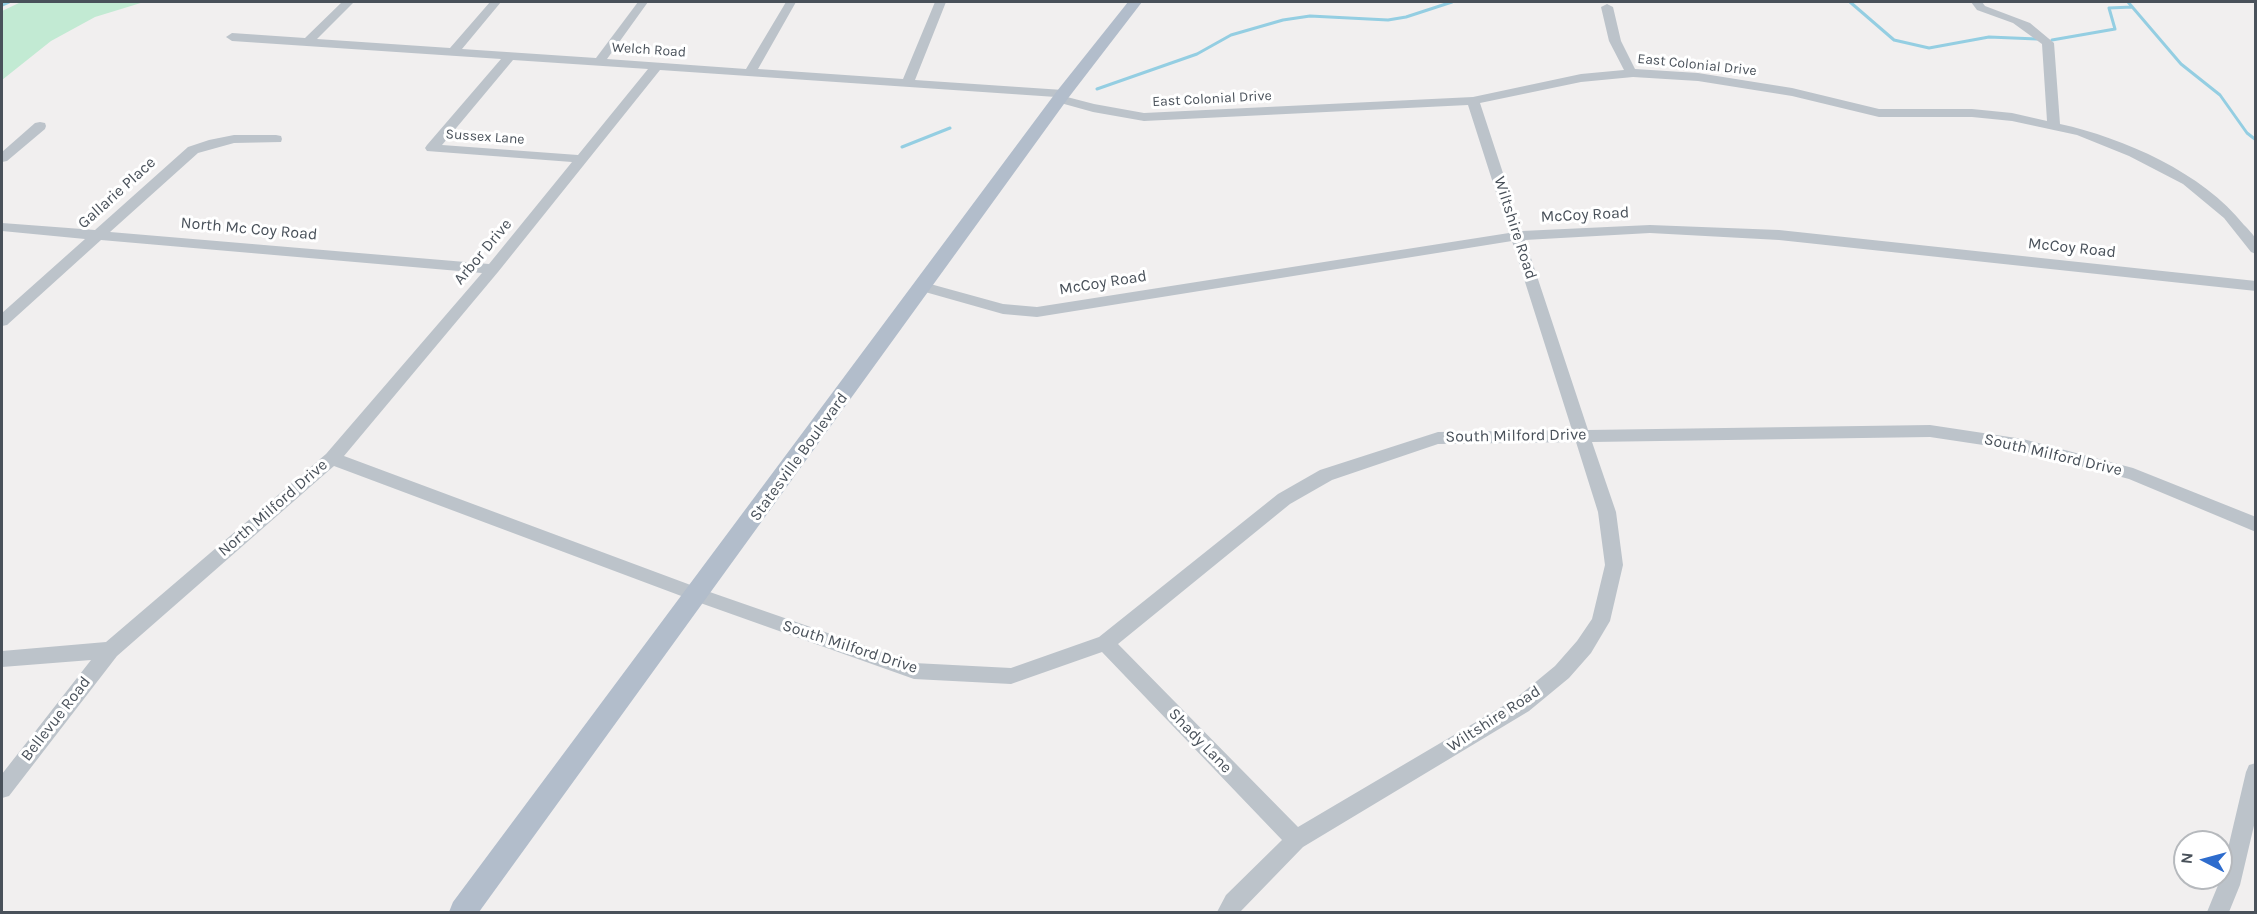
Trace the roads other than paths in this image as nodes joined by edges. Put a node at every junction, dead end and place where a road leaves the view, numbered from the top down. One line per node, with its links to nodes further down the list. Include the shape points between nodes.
1 (348, 2): 10 (street)
2 (496, 2): 11 (street)
3 (643, 2): 13 (street)
4 (791, 2): 15 (street)
5 (941, 2): 17 (street)
6 (1135, 2): 18 (main road, Statesville Boulevard)
7 (1977, 2): 20 (street, via 1981,8 2026,25 2048,43)
8 (1607, 7): 16 (street, via 1615,41)
9 (232, 37): 10 (street, Welch Road)
10 (308, 42): 11 (street, Welch Road)
11 (453, 52): 12 (street, Welch Road)
12 (510, 56): 13 (street, Welch Road); 24 (street, Sussex Lane, via 432,148)
13 (599, 62): 14 (street, Welch Road)
14 (657, 66): 15 (street, Welch Road); 24 (street, Arbor Drive)
15 (750, 72): 17 (street, Welch Road)
16 (1631, 73): 19 (street, East Colonial Drive, via 1581,78); 20 (street, East Colonial Drive, via 1744,83 1879,113 1972,113)
17 (908, 82): 18 (street, Welch Road)
18 (1062, 96): 19 (street, East Colonial Drive, via 1113,113 1144,117); 31 (main road, Statesville Boulevard)
19 (1473, 101): 27 (street, Wiltshire Road)
20 (2054, 125): 28 (street, East Colonial Drive, via 2106,140 2188,180 2229,215)
21 (40, 126): 23 (street)
22 (276, 139): 26 (street, Gallarie Place, via 223,139 193,150)
23 (2, 158)
24 (583, 159): 29 (street, Arbor Drive)
25 (2, 227): 26 (street, North Mc Coy Road)
26 (98, 235): 29 (street, North Mc Coy Road); 32 (street, Gallarie Place)
27 (1517, 236): 30 (street, McCoy Road, via 1650,229 1779,235); 31 (street, McCoy Road, via 1038,312 1003,309); 33 (street, Wiltshire Road)
28 (2256, 249)
29 (493, 269): 34 (street, Arbor Drive)
30 (2256, 286)
31 (923, 287): 36 (main road, Statesville Boulevard)
32 (2, 321)
33 (1583, 434): 35 (street, South Milford Drive, via 1930,431 1973,436 2066,455 2133,474); 37 (street, South Milford Drive, via 1438,438 1326,475 1284,500); 42 (street, Wiltshire Road, via 1607,512 1614,565 1601,621 1584,647 1562,672 1522,705)
34 (332, 458): 36 (street, North Milford Drive); 38 (street, North Milford Drive)
35 (2256, 525)
36 (698, 595): 37 (street, South Milford Drive, via 914,671 1011,676); 43 (main road, Statesville Boulevard)
37 (1105, 643): 42 (street, Shady Lane)
38 (110, 650): 39 (street); 41 (street, Bellevue Road)
39 (2, 659)
40 (2256, 772): 45 (street, via 2229,885)
41 (2, 789)
42 (1296, 840): 44 (street, Wiltshire Road)
43 (464, 912)
44 (1228, 912)
45 (2218, 912)

